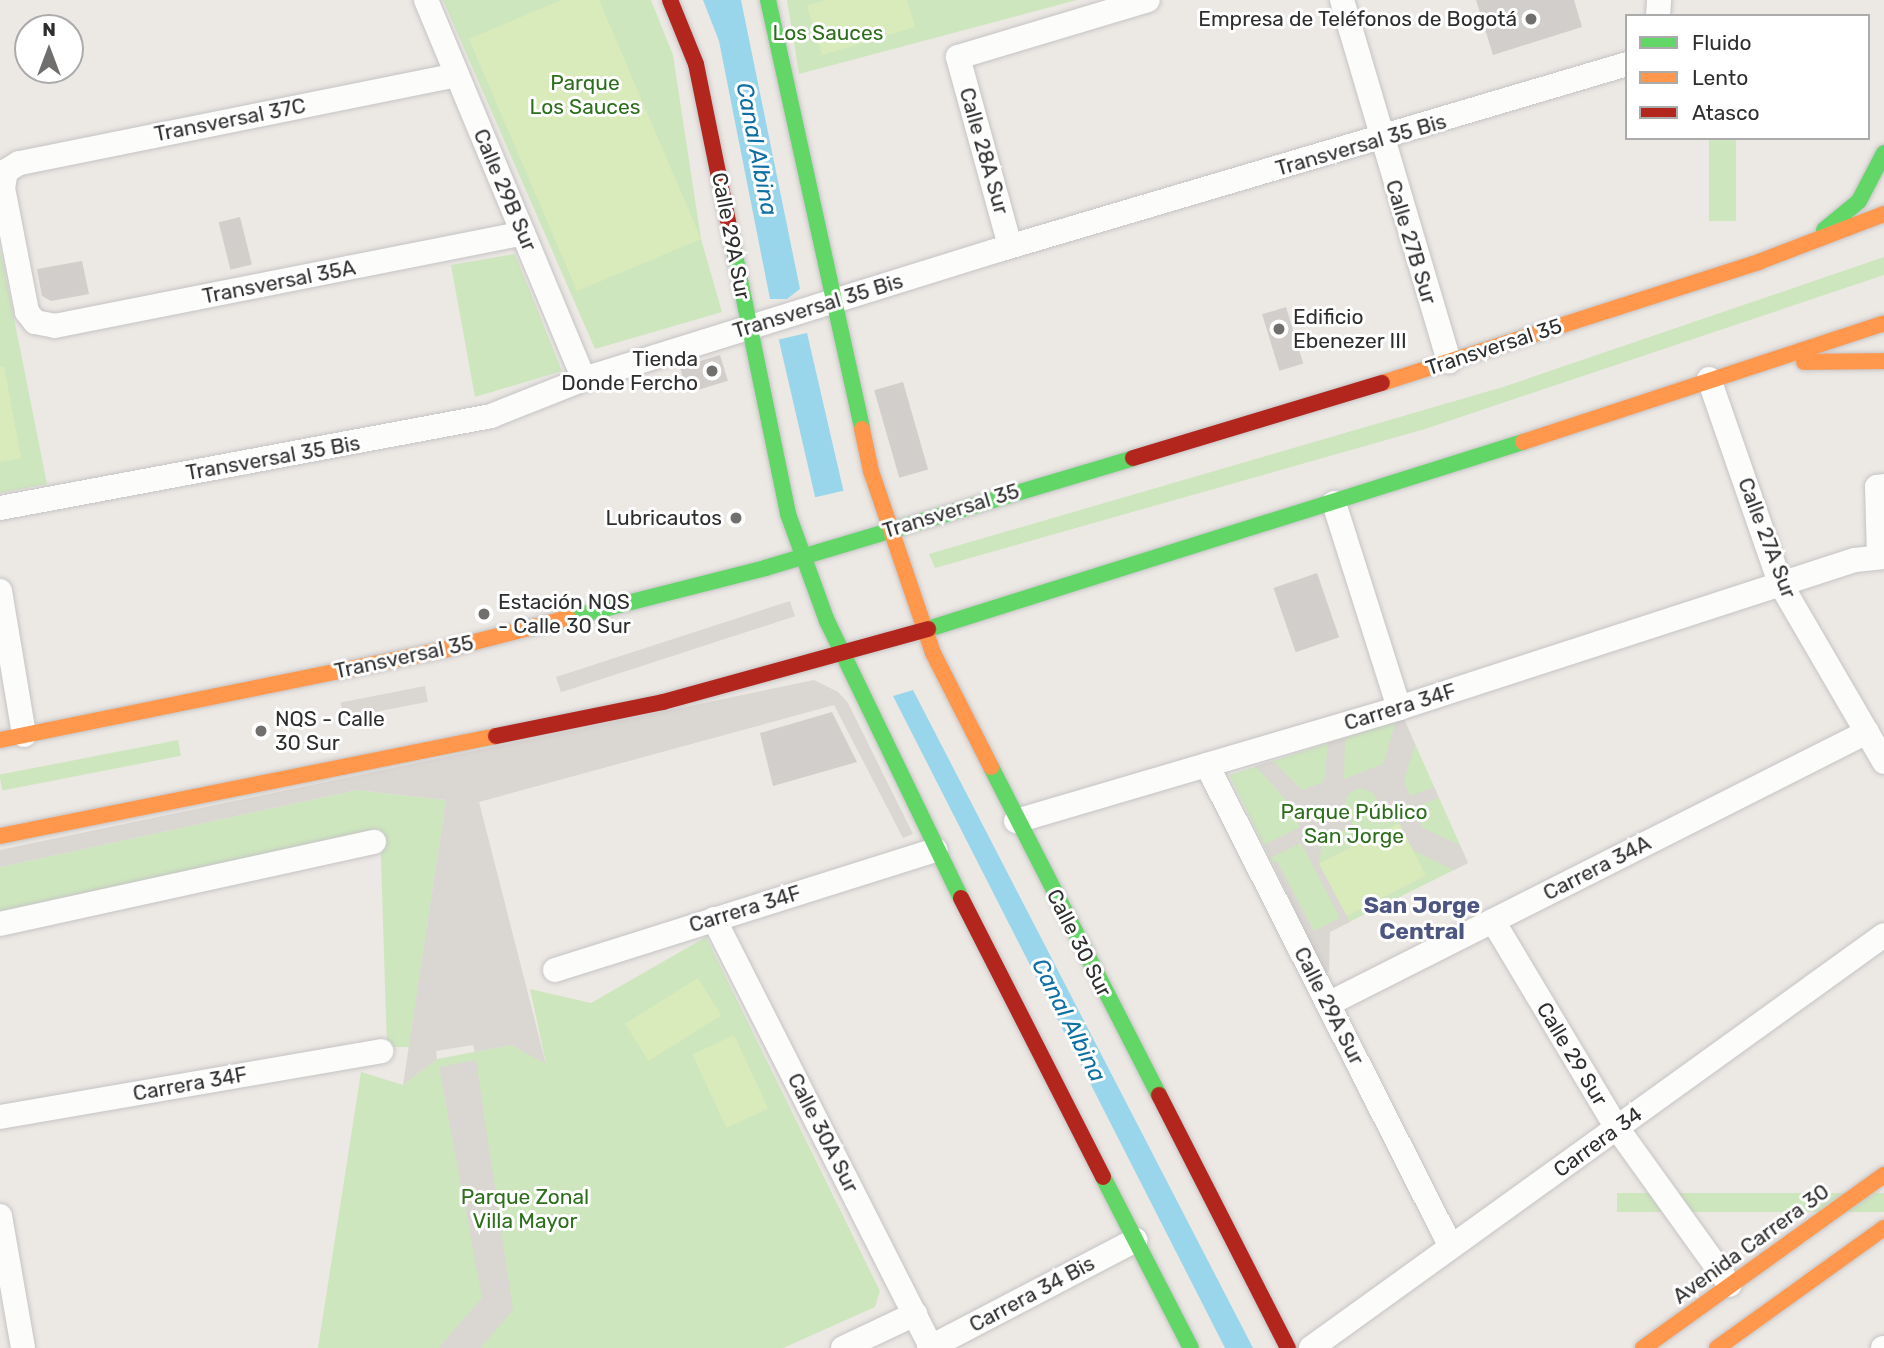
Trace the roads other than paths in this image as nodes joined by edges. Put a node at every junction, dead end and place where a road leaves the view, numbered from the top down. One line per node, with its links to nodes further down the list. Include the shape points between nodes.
1 (426, 0): 7 (street, Calle 29B Sur)
2 (670, 0): 16 (main road, Calle 29A Sur, via 696,64)
3 (768, 0): 14 (main road)
4 (1148, 0): 12 (street, Calle 28A Sur, via 958,57)
5 (1342, 0): 8 (street, Calle 27B Sur)
6 (1625, 65): 8 (street, Transversal 35 Bis)
7 (457, 75): 11 (street, Calle 29B Sur); 15 (street, Transversal 37C, via 19,163 6,171 3,188 23,297)
8 (1380, 140): 12 (street, Transversal 35 Bis); 19 (street, Calle 27B Sur)
9 (1884, 153): 13 (main road, via 1859,201)
10 (1884, 214): 13 (main road, Transversal 35)
11 (523, 233): 15 (street, Transversal 35A, via 55,326); 21 (street, Calle 29B Sur)
12 (1010, 246): 14 (street, Transversal 35 Bis)
13 (1799, 246): 19 (main road, Transversal 35)
14 (823, 305): 16 (street, Transversal 35 Bis); 26 (main road)
15 (35, 322)
16 (761, 323): 21 (street, Transversal 35 Bis); 27 (main road, Calle 29A Sur, via 788,514)
17 (1884, 323): 20 (main road)
18 (1884, 361): 20 (main road)
19 (1449, 362): 26 (main road, Transversal 35)
20 (1760, 363): 22 (main road)
21 (584, 379): 25 (street, Transversal 35 Bis, via 491,416)
22 (1709, 379): 24 (main road); 29 (street, Calle 27A Sur)
23 (1884, 486): 28 (street, via 1877,487)
24 (1334, 503): 31 (main road); 33 (street)
25 (0, 508)
26 (888, 529): 27 (main road, Transversal 35); 31 (main road, Calle 30 Sur)
27 (803, 556): 32 (main road); 35 (main road, Transversal 35, via 447,649)
28 (1882, 557): 29 (street, Carrera 34F)
29 (1780, 583): 33 (street, Carrera 34F); 34 (street, Calle 27A Sur)
30 (0, 591): 35 (street)
31 (925, 630): 32 (main road); 39 (main road, Calle 30 Sur, via 940,670)
32 (843, 655): 40 (main road, via 628,710); 42 (main road)
33 (1399, 708): 38 (street, Carrera 34F)
34 (1867, 732): 37 (street, Calle 27A Sur); 44 (street, Carrera 34A)
35 (24, 735): 36 (main road, Transversal 35)
36 (0, 740)
37 (1884, 762)
38 (1207, 765): 39 (street, Carrera 34F); 48 (street, Calle 29A Sur)
39 (1016, 821): 65 (main road, Calle 30 Sur)
40 (0, 836)
41 (374, 842): 45 (street)
42 (936, 849): 43 (street, Carrera 34F); 55 (main road)
43 (714, 919): 47 (street, Carrera 34F); 59 (street, Calle 30A Sur)
44 (1493, 921): 48 (street, Carrera 34A); 51 (street, Calle 29 Sur)
45 (0, 924)
46 (1884, 935): 51 (street, Carrera 34)
47 (555, 970)
48 (1328, 1004): 56 (street, Calle 29A Sur)
49 (380, 1051): 50 (street, Carrera 34F)
50 (0, 1117)
51 (1617, 1128): 56 (street, Carrera 34); 57 (street, Calle 29 Sur)
52 (1884, 1175): 57 (main road, Avenida Carrera 30)
53 (0, 1216): 58 (street)
54 (1884, 1228): 61 (main road)
55 (1136, 1240): 62 (street, Carrera 34 Bis); 64 (main road)
56 (1451, 1247): 66 (street, Carrera 34)
57 (1730, 1285): 67 (main road, Avenida Carrera 30)
58 (6, 1287): 63 (street)
59 (915, 1314): 60 (street); 62 (street, Calle 30A Sur)
60 (853, 1346)
61 (1723, 1346)
62 (930, 1347)
63 (23, 1348)
64 (1191, 1348)
65 (1288, 1348)
66 (1311, 1348)
67 (1643, 1348)

